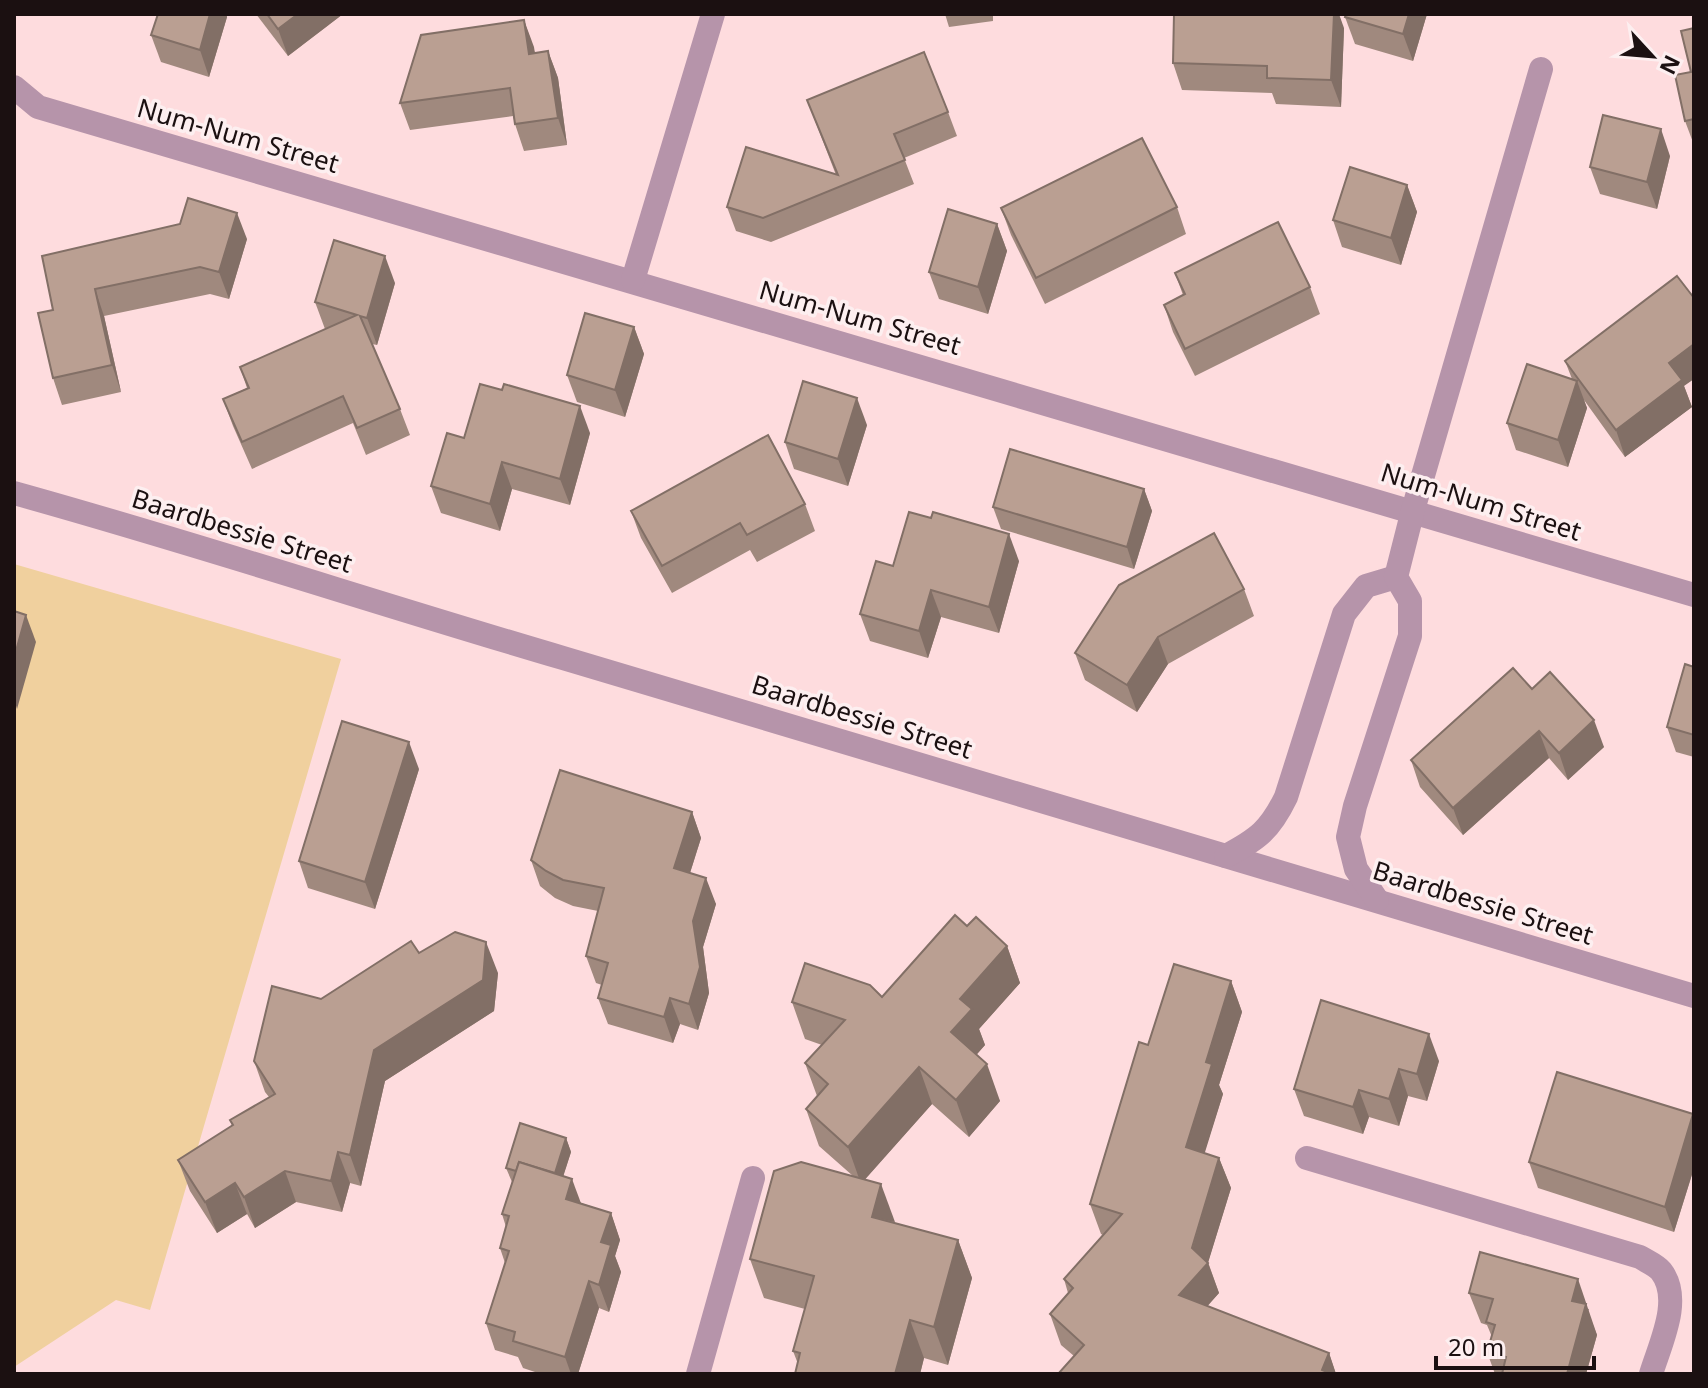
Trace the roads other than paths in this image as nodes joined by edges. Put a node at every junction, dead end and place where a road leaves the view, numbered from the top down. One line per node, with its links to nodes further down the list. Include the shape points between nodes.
1 (713, 14): 4 (street)
2 (1541, 69): 6 (street)
3 (14, 87): 4 (street, Num-Num Street, via 38,107)
4 (633, 280): 6 (street, Num-Num Street)
5 (14, 493): 9 (street, Baardbessie Street)
6 (1413, 510): 7 (street); 8 (street, Num-Num Street)
7 (1396, 577): 9 (street, via 1366,586 1344,614 1286,797 1274,821 1252,842); 10 (street, via 1410,601 1410,636 1348,837 1356,869)
8 (1694, 595)
9 (1226, 856): 10 (street, Baardbessie Street)
10 (1377, 900): 11 (street, Baardbessie Street)
11 (1694, 996)
12 (1307, 1158): 15 (street, via 1640,1257 1660,1271 1671,1293)
13 (753, 1178): 14 (street)
14 (698, 1374)
15 (1651, 1374)

